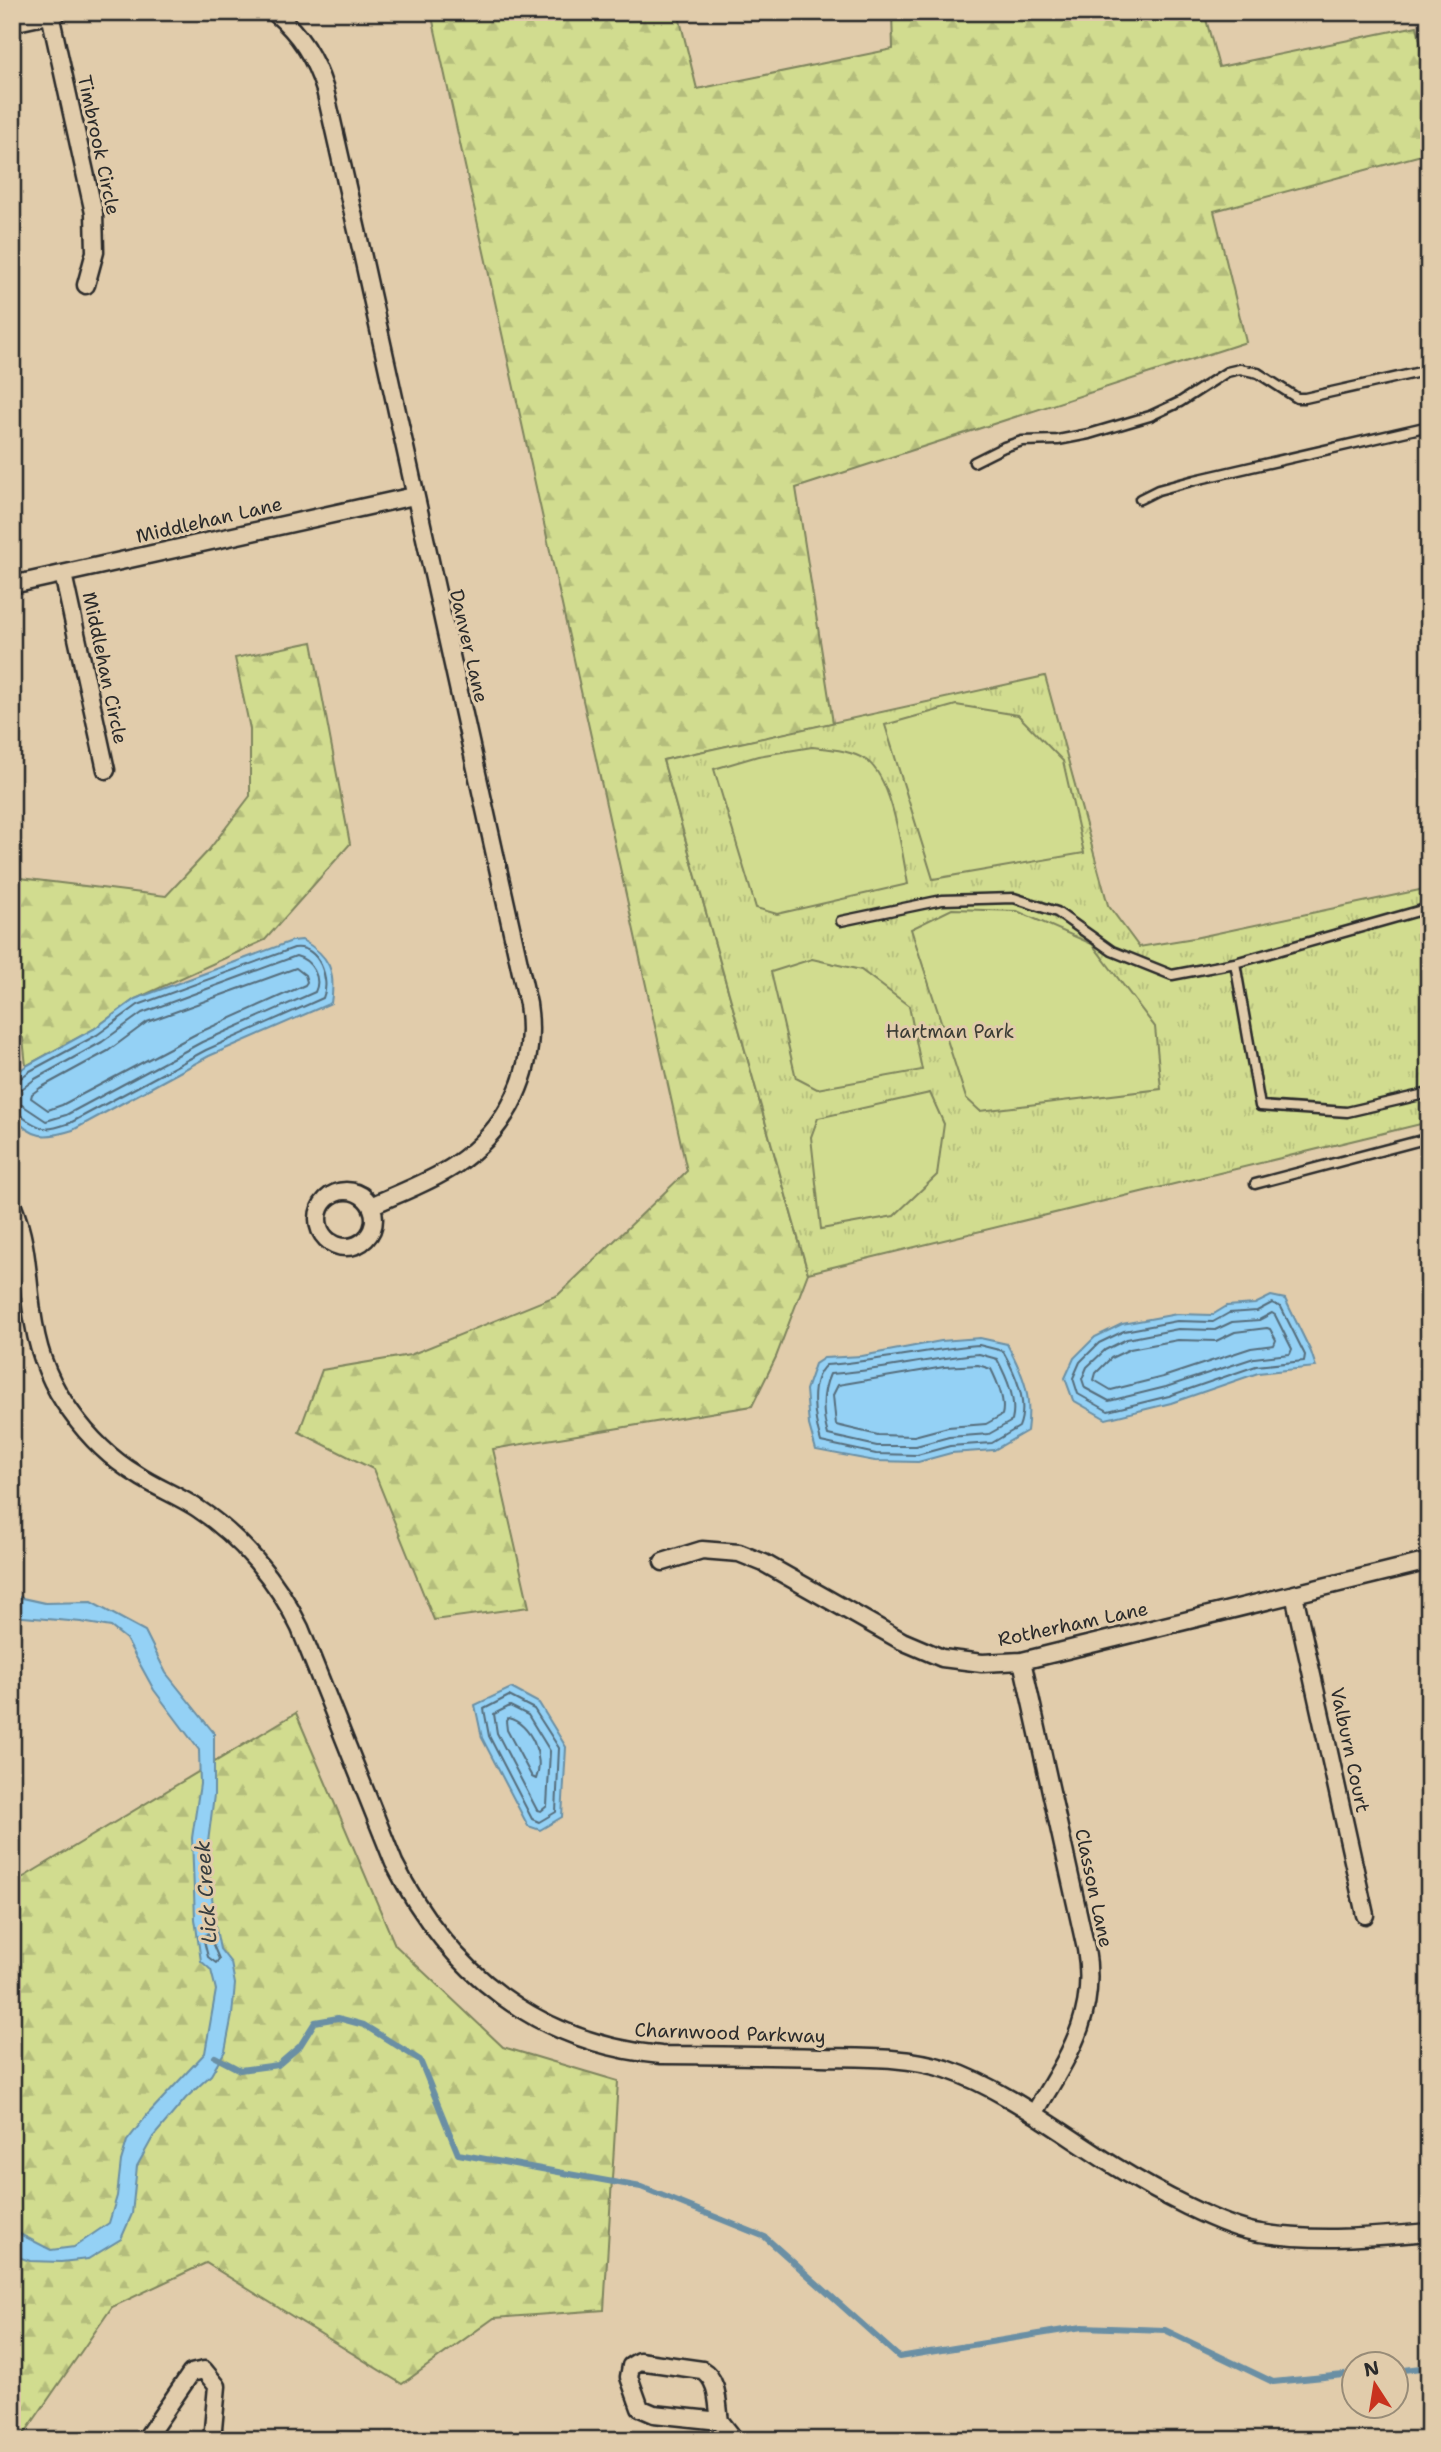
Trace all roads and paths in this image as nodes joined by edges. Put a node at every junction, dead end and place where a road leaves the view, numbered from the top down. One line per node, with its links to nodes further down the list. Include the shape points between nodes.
1 (274, 12): 8 (street, Danver Lane, via 309,51 325,90)
2 (55, 13): 3 (street); 4 (street, Timbrook Circle, via 94,213 95,252)
3 (12, 23)
4 (86, 285)
5 (1429, 370): 7 (lane, via 1297,398 1258,373 1240,369 1150,416 1088,435 1022,441)
6 (1429, 426): 9 (lane, via 1195,480)
7 (974, 461)
8 (414, 496): 10 (street, Middlehan Lane); 20 (street, Danver Lane, via 528,1004 530,1043 518,1092 491,1135 454,1167)
9 (1140, 499)
10 (63, 574): 11 (street, Middlehan Lane); 12 (street, Middlehan Circle)
11 (12, 585)
12 (106, 770)
13 (1429, 908): 15 (lane)
14 (841, 922): 15 (lane, via 942,900 1014,898 1057,912 1112,951 1172,975)
15 (1235, 962): 16 (lane, via 1259,1106 1347,1112)
16 (1429, 1093)
17 (1429, 1138): 18 (lane)
18 (1255, 1184)
19 (12, 1204): 26 (street, Charnwood Parkway, via 24,1240 36,1332 62,1398 116,1461 209,1517 232,1535 268,1576 300,1628 406,1886 437,1934 482,1981 547,2023 624,2050 898,2059 966,2077)
20 (371, 1206)
21 (663, 1562): 24 (street, Rotherham Lane, via 702,1549 739,1553 902,1642 942,1658 982,1663)
22 (1429, 1562): 23 (street, Rotherham Lane)
23 (1294, 1594): 24 (street, Rotherham Lane); 25 (street, Valburn Court)
24 (1023, 1661): 26 (street, Classon Lane, via 1090,1978 1087,2007 1074,2046)
25 (1365, 1915)
26 (1034, 2115): 27 (street, Charnwood Parkway, via 1160,2191 1257,2233 1345,2240)
27 (1429, 2232)
28 (720, 2421): 28 (street, via 714,2385 702,2370 639,2361 631,2366 629,2377 640,2408 654,2414); 31 (street)
29 (145, 2440): 30 (street, via 191,2373 204,2371 217,2386)
30 (212, 2440)
31 (735, 2440)

